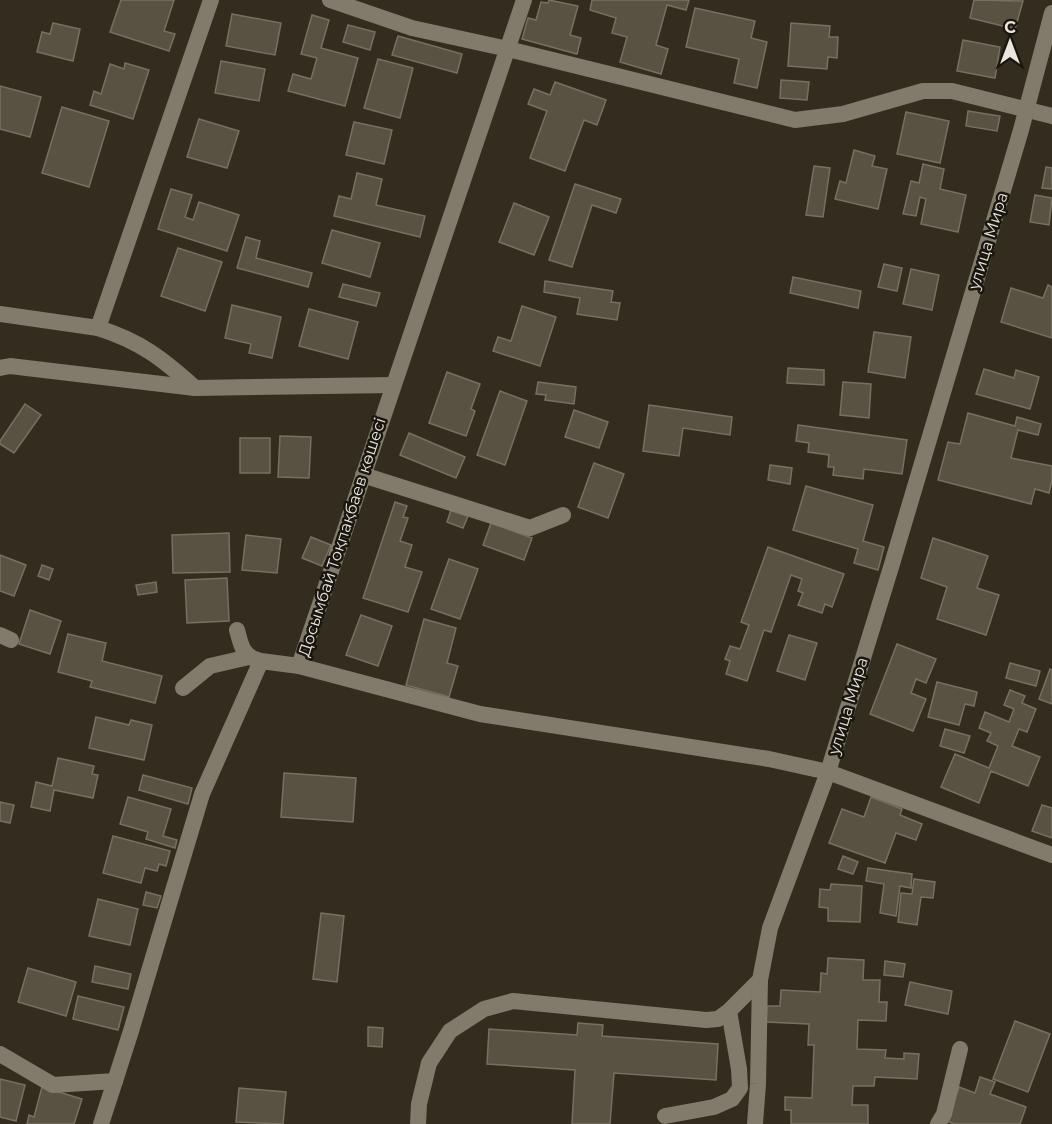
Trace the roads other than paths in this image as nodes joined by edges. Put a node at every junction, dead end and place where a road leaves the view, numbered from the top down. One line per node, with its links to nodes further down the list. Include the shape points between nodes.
1 (211, 0): 9 (street)
2 (330, 0): 5 (street, via 412,28)
3 (524, 0): 5 (street, Досымбай Тоқпақбаев көшесі)
4 (1052, 13): 6 (street, улица Мира)
5 (508, 49): 6 (street, via 795,120 843,114 923,91 952,91); 11 (street, Досымбай Тоқпақбаев көшесі)
6 (1027, 108): 7 (street); 19 (street, улица Мира)
7 (1052, 116)
8 (0, 314): 9 (street)
9 (98, 328): 12 (street, via 145,347)
10 (0, 368): 12 (street)
11 (393, 385): 12 (street); 13 (street, Досымбай Тоқпақбаев көшесі)
12 (195, 387)
13 (363, 475): 14 (street, via 530,528); 17 (street, Досымбай Тоқпақбаев көшесі)
14 (563, 515)
15 (237, 630): 16 (street, via 242,648)
16 (255, 659): 17 (street, Досымбай Тоқпақбаев көшесі); 18 (street, via 210,666); 25 (street, via 201,794)
17 (299, 666): 19 (street, via 480,714)
18 (183, 688)
19 (828, 771): 20 (street); 21 (street, улица Мира, via 770,928)
20 (1052, 855)
21 (760, 980): 22 (street); 29 (street, улица Мира)
22 (729, 1011): 26 (street, via 740,1088 732,1099 714,1107); 28 (street, via 718,1019 706,1020 513,1001 484,1009 450,1031 429,1063)
23 (960, 1049): 30 (street)
24 (0, 1054): 25 (street, via 53,1084)
25 (115, 1081): 27 (street)
26 (665, 1116)
27 (101, 1124)
28 (418, 1124)
29 (755, 1124)
30 (938, 1124)

